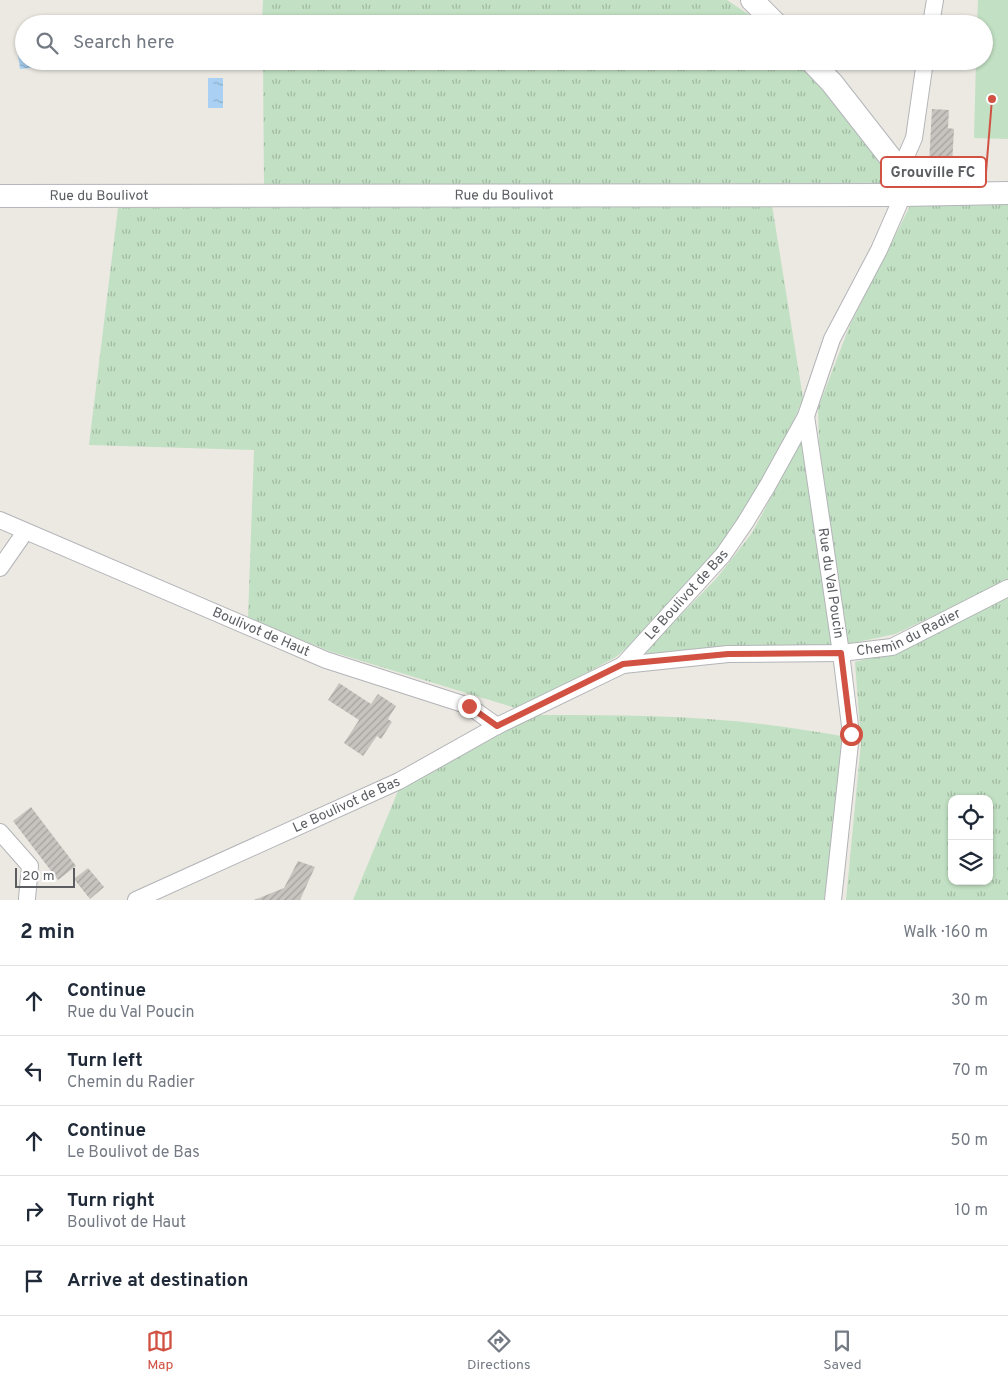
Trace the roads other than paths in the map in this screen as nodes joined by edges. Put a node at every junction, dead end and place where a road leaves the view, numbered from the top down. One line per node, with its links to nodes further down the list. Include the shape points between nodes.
1 (752, 0): 3 (street)
2 (935, 0): 4 (street)
3 (767, 15)
4 (932, 15)
5 (820, 70): 7 (street)
6 (924, 70): 7 (street, via 914,138)
7 (900, 170): 9 (street)
8 (1008, 193): 9 (street, Rue du Boulivot)
9 (903, 195): 10 (street, Rue du Boulivot); 11 (street, Le Boulivot de Bas, via 879,250 832,339)
10 (0, 196)
11 (806, 416): 16 (street, Rue du Val Poucin); 17 (street, Le Boulivot de Bas, via 768,485 723,555)
12 (0, 520): 13 (street, Boulivot de Haut)
13 (25, 532): 14 (street); 18 (street, Boulivot de Haut, via 326,660 469,706)
14 (0, 568)
15 (1008, 588): 16 (street, Chemin du Radier, via 892,646)
16 (841, 653): 17 (street, Chemin du Radier, via 728,654); 22 (street, Rue du Val Poucin, via 851,734)
17 (623, 664): 18 (street, Le Boulivot de Bas)
18 (497, 726): 21 (street, Le Boulivot de Bas, via 399,782)
19 (0, 832): 20 (street, via 30,866)
20 (29, 899)
21 (136, 900)
22 (833, 900)

